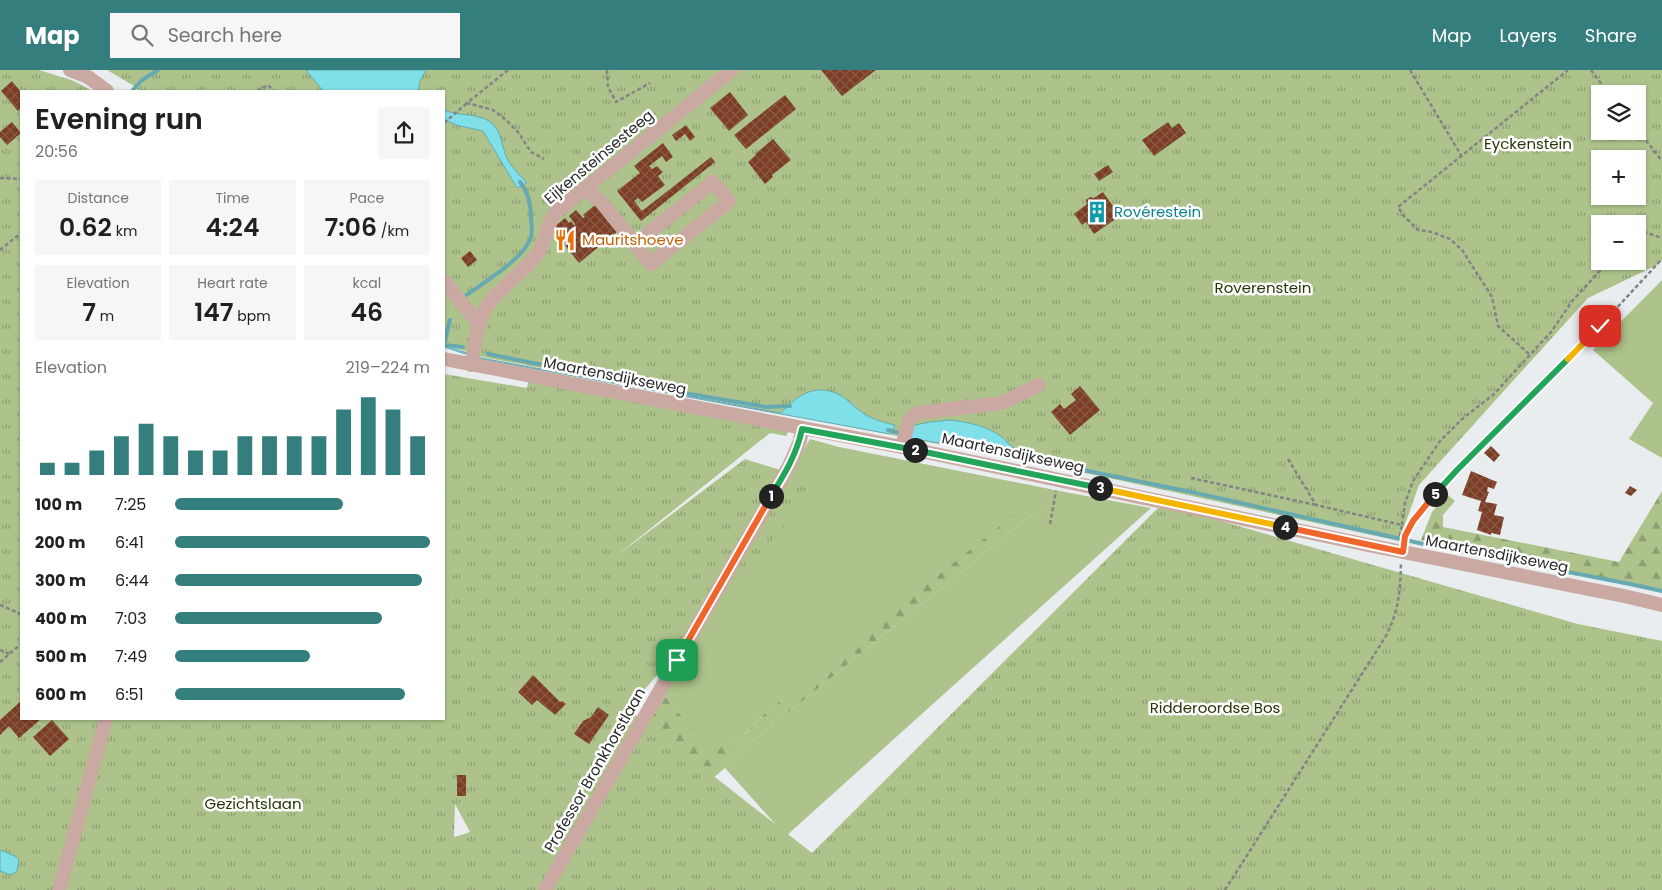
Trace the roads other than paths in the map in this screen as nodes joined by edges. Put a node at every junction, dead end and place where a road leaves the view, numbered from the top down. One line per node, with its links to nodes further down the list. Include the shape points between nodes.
1 (70, 70): 3 (street, via 88,76)
2 (732, 70): 4 (street, Eijkensteinsesteeg)
3 (106, 90)
4 (585, 188): 5 (street, via 602,203); 7 (street, Eijkensteinsesteeg, via 556,212 538,253 494,298 482,314)
5 (635, 244): 5 (street, via 652,264 729,201 713,182)
6 (445, 282): 7 (street)
7 (480, 325): 9 (street, Eijkensteinsesteeg)
8 (445, 359): 9 (street, Maartensdijkseweg)
9 (471, 365): 11 (street, Maartensdijkseweg)
10 (1039, 385): 12 (street, via 1002,403 917,412 909,420)
11 (802, 429): 12 (street, Maartensdijkseweg); 16 (street, Professor Bronkhorstlaan, via 789,466)
12 (902, 447): 13 (street, Maartensdijkseweg, via 1402,556)
13 (1662, 605)
14 (106, 720): 15 (street)
15 (58, 890)
16 (545, 890)

